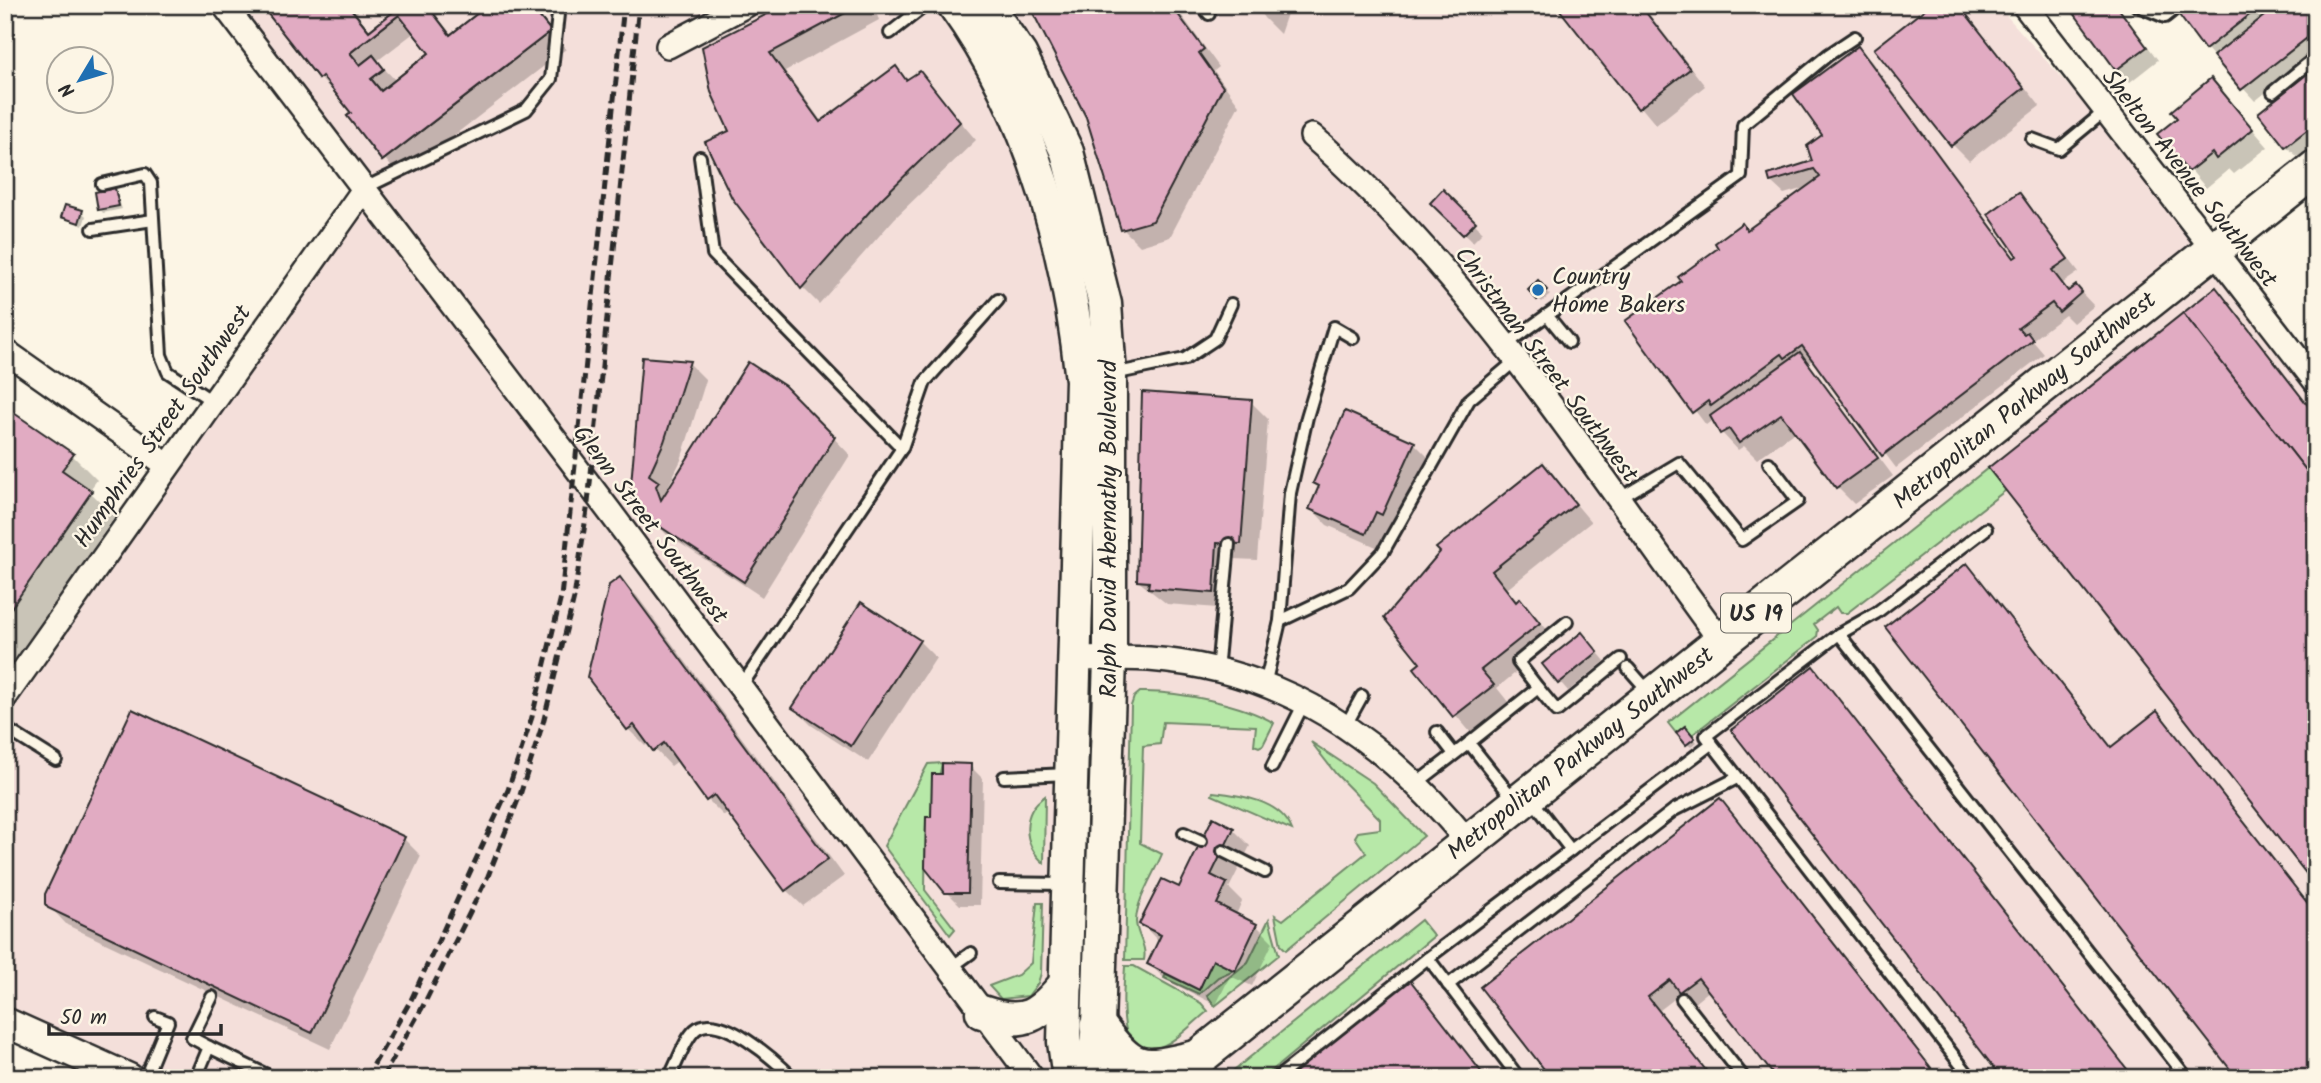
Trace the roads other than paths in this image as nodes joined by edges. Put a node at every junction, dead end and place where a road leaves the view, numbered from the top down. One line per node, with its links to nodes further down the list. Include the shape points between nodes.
1 (224, 5): 21 (street, Glenn Street Southwest)
2 (559, 5): 21 (lane, via 551,79 526,110)
3 (746, 5): 12 (street)
4 (926, 5): 10 (lane)
5 (954, 5): 32 (main road, Ralph David Abernathy Boulevard, via 1001,85 1034,161)
6 (986, 5): 32 (main road, Ralph David Abernathy Boulevard, via 1020,54 1067,152 1105,304)
7 (2024, 5): 15 (street, Shelton Avenue Southwest)
8 (2136, 5): 9 (lane, via 2165,17)
9 (2180, 5)
10 (890, 33)
11 (1856, 37): 27 (lane, via 1743,125 1741,176)
12 (668, 46)
13 (2316, 57): 14 (lane)
14 (2273, 92)
15 (2105, 111): 17 (lane, via 2059,149); 24 (street, Shelton Avenue Southwest)
16 (1312, 135): 31 (street, Christman Street Southwest, via 1357,175 1460,286)
17 (2032, 139)
18 (700, 157): 35 (lane, via 713,254)
19 (2316, 168): 24 (main road, Metropolitan Parkway Southwest / US 19)
20 (103, 184): 22 (lane, via 145,174 151,183)
21 (365, 188): 34 (street, Humphries Street Southwest); 49 (street, Glenn Street Southwest)
22 (153, 220): 23 (lane); 34 (lane, via 160,355 168,372)
23 (93, 229)
24 (2213, 250): 33 (street, Shelton Avenue Southwest); 44 (main road, Metropolitan Parkway Southwest / US 19)
25 (998, 300): 35 (lane, via 925,382)
26 (1231, 304): 32 (lane, via 1215,339 1185,359)
27 (1548, 314): 29 (lane); 31 (lane)
28 (1353, 338): 41 (lane, via 1334,327 1307,417 1290,493)
29 (1569, 342)
30 (5, 351): 37 (street)
31 (1509, 353): 38 (street, Christman Street Southwest); 41 (lane, via 1469,400 1382,552 1349,588)
32 (1096, 377): 45 (main road, Ralph David Abernathy Boulevard); 46 (main road, Ralph David Abernathy Boulevard)
33 (2316, 382)
34 (212, 401): 37 (street, Humphries Street Southwest)
35 (902, 448): 49 (lane)
36 (1769, 463): 38 (lane, via 1798,500 1742,540 1679,463)
37 (167, 465): 53 (street, Humphries Street Southwest)
38 (1617, 499): 44 (street, Christman Street Southwest)
39 (1986, 529): 43 (lane, via 1876,613)
40 (1229, 544): 47 (lane)
41 (1280, 621): 48 (lane)
42 (1567, 622): 50 (lane, via 1518,662)
43 (1839, 634): 59 (lane, via 1706,736); 102 (lane)
44 (1721, 641): 51 (main road, Metropolitan Parkway Southwest / US 19)
45 (1074, 659): 46 (street); 63 (main road, Ralph David Abernathy Boulevard)
46 (1110, 659): 47 (street, via 1148,659); 86 (main road, Ralph David Abernathy Boulevard)
47 (1217, 671): 48 (street)
48 (1265, 685): 54 (street)
49 (740, 688): 78 (street, Glenn Street Southwest)
50 (1538, 688): 51 (lane, via 1556,711 1625,664); 58 (lane)
51 (1652, 695): 67 (main road, Metropolitan Parkway Southwest / US 19)
52 (1362, 696): 55 (lane)
53 (5, 697)
54 (1304, 703): 55 (street); 62 (lane)
55 (1346, 725): 66 (street)
56 (5, 728): 61 (lane)
57 (1437, 733): 60 (lane)
58 (1469, 743): 60 (lane); 67 (lane)
59 (1711, 744): 65 (lane); 71 (lane)
60 (1454, 754): 66 (lane)
61 (56, 760)
62 (1272, 767)
63 (1073, 774): 64 (lane); 75 (main road, Ralph David Abernathy Boulevard)
64 (1004, 777)
65 (1737, 778): 80 (lane, via 1674,810); 101 (lane)
66 (1417, 783): 70 (street)
67 (1522, 799): 70 (main road, Metropolitan Parkway Southwest / US 19); 71 (lane)
68 (1184, 833): 69 (lane)
69 (1201, 841)
70 (1468, 842): 88 (main road, Metropolitan Parkway Southwest / US 19)
71 (1572, 850): 77 (lane)
72 (1223, 851): 73 (lane)
73 (1265, 872)
74 (999, 883): 75 (lane)
75 (1070, 884): 79 (main road, Ralph David Abernathy Boulevard)
76 (971, 953): 78 (lane)
77 (1428, 958): 80 (lane); 98 (lane)
78 (950, 968): 83 (street, Glenn Street Southwest)
79 (1066, 983): 83 (main road, via 1047,1006 1027,1018 1001,1019); 96 (main road, Ralph David Abernathy Boulevard)
80 (1448, 985): 99 (lane)
81 (212, 997): 87 (lane, via 192,1038)
82 (1682, 999): 100 (lane)
83 (982, 1012): 95 (street, Glenn Street Southwest)
84 (155, 1017): 90 (lane, via 167,1021)
85 (5, 1021): 89 (street)
86 (1098, 1026): 88 (main road, via 1118,1052 1136,1065); 97 (main road, Ralph David Abernathy Boulevard)
87 (209, 1047): 91 (lane); 92 (lane)
88 (1186, 1068)
89 (129, 1078)
90 (145, 1078)
91 (196, 1078)
92 (273, 1078)
93 (669, 1078): 94 (lane, via 694,1031 707,1025 755,1044)
94 (793, 1078)
95 (1032, 1078)
96 (1069, 1078)
97 (1093, 1078)
98 (1277, 1078)
99 (1519, 1078)
100 (1744, 1078)
101 (1971, 1078)
102 (2187, 1078)

